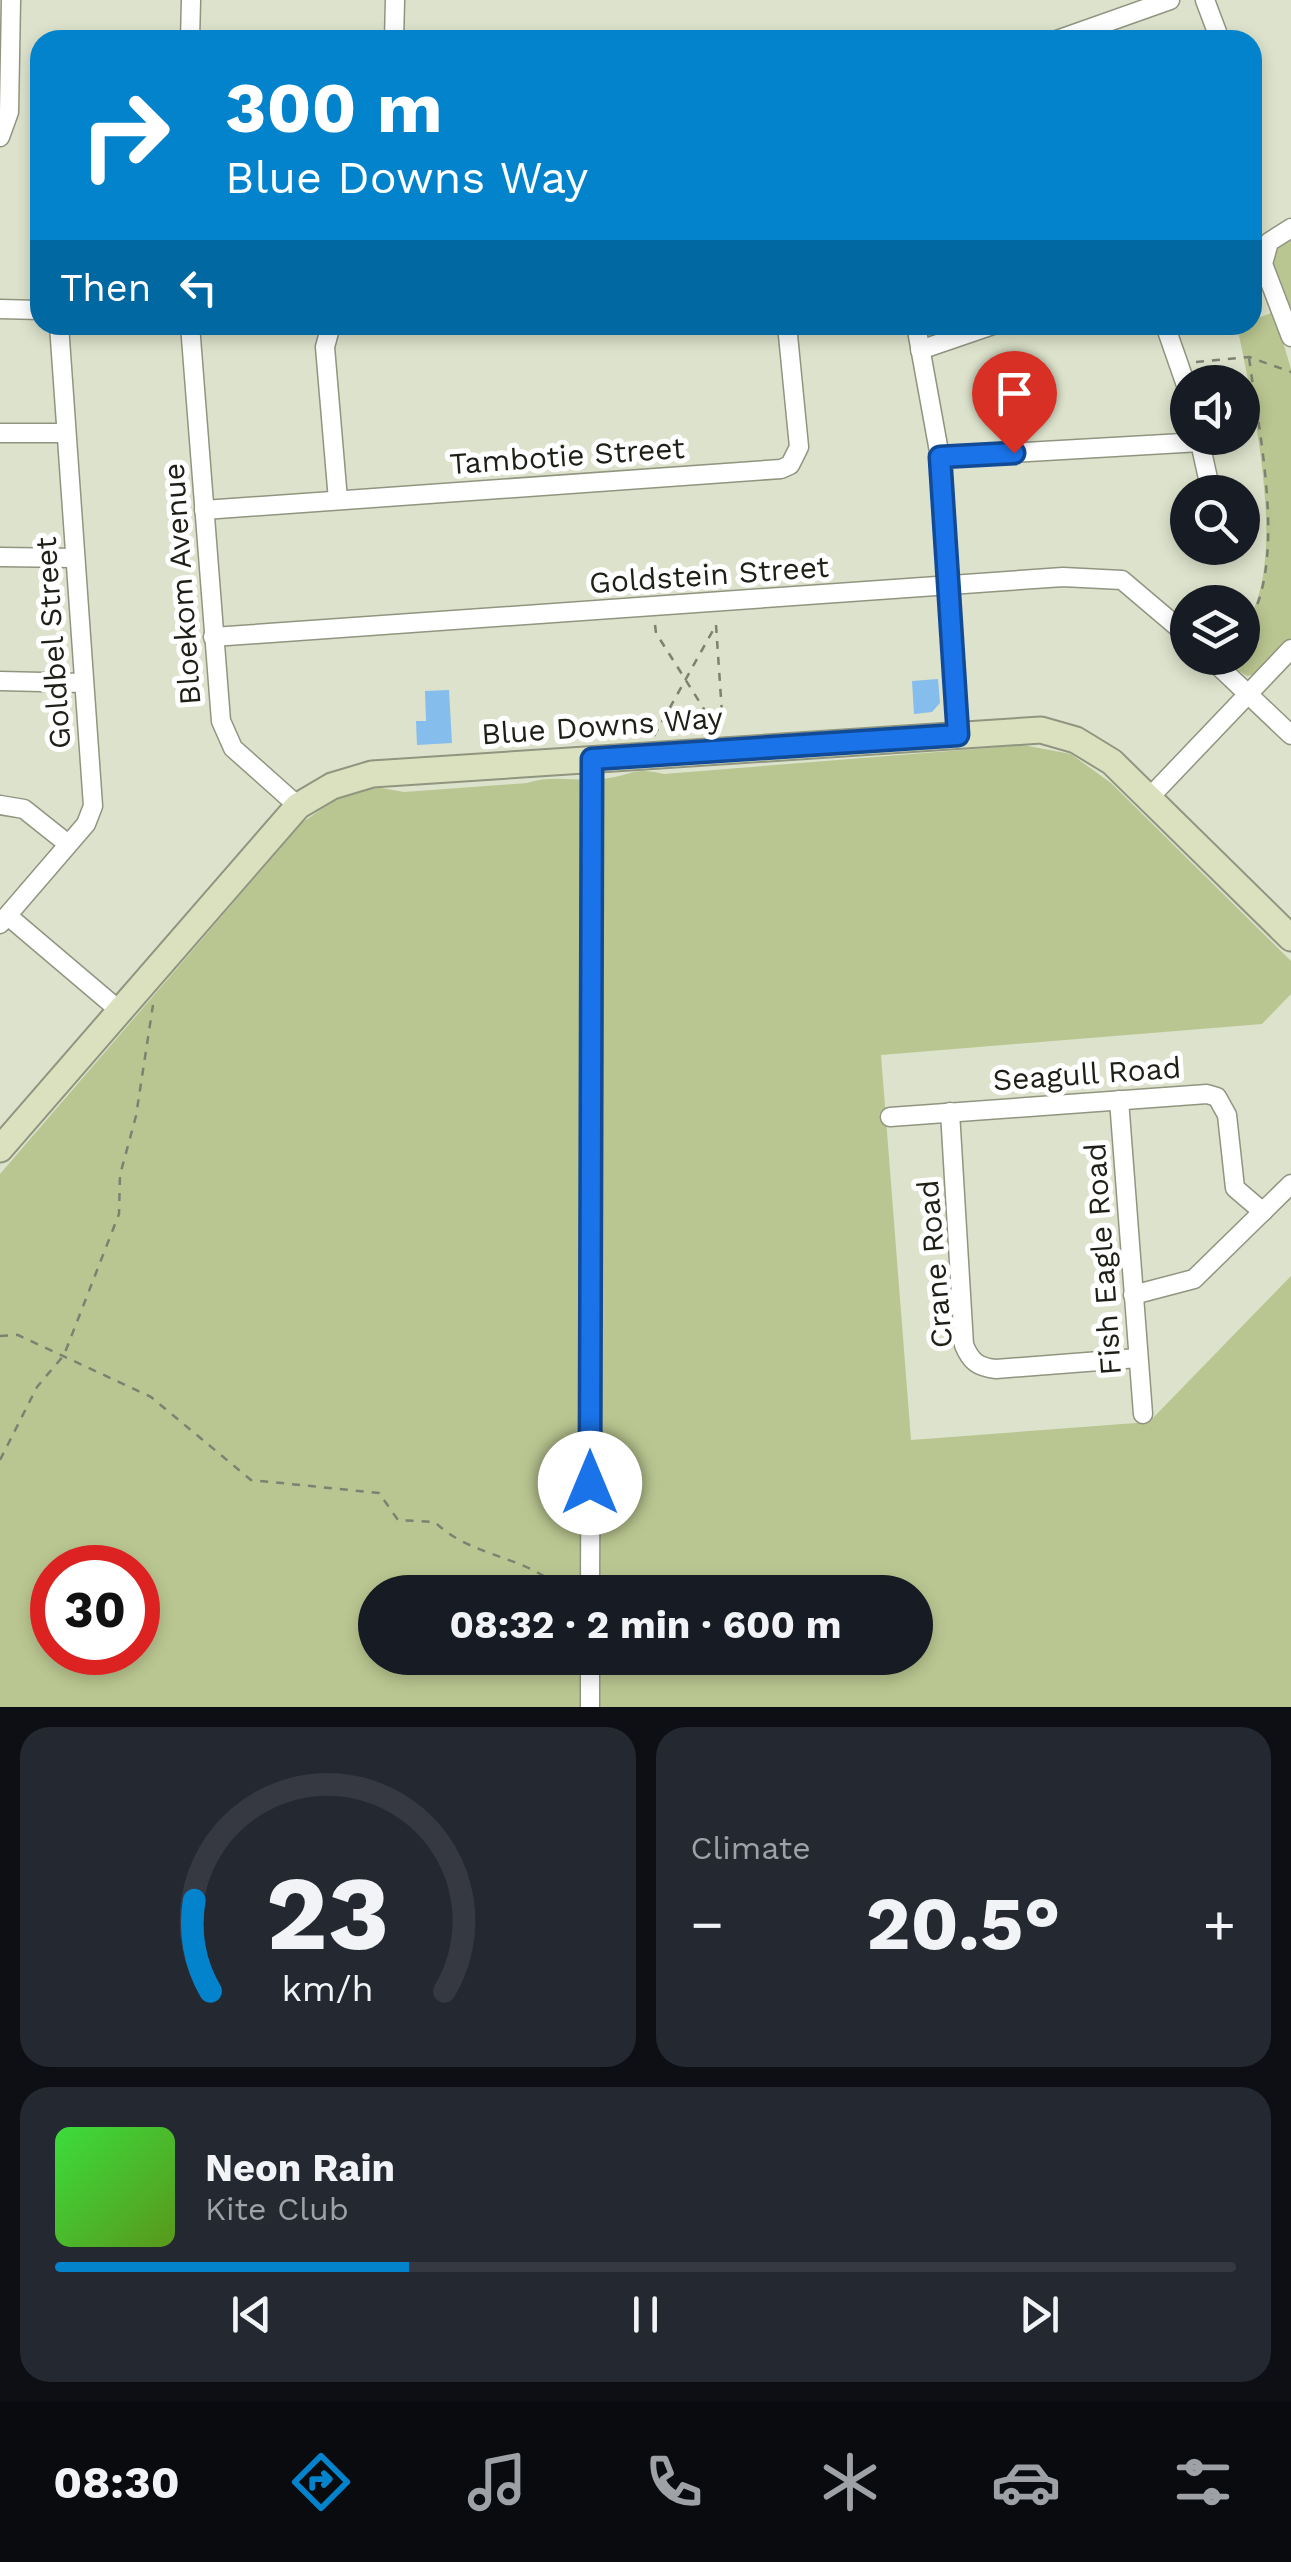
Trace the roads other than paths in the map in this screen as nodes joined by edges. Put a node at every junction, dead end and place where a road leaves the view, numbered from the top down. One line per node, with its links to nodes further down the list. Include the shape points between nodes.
1 (11, 0): 10 (street, via 9,112)
2 (191, 0): 6 (street)
3 (395, 0): 7 (street)
4 (1170, 0): 8 (street)
5 (1206, 0): 9 (street)
6 (190, 30)
7 (394, 30)
8 (1085, 30)
9 (1216, 30)
10 (0, 137)
11 (1291, 228): 21 (street, via 1268,242 1263,264)
12 (0, 309): 13 (street)
13 (30, 310)
14 (60, 335): 25 (street, Goldbel Street)
15 (191, 335): 29 (street, Bloekom Avenue)
16 (328, 335): 28 (street)
17 (789, 335): 28 (street, Tambotie Street, via 798,447 781,469)
18 (918, 335): 22 (street)
19 (964, 335): 22 (street)
20 (1169, 335): 23 (street)
21 (1291, 337)
22 (920, 350): 27 (street)
23 (1179, 365)
24 (0, 432): 25 (street)
25 (66, 434): 31 (street, Goldbel Street)
26 (1170, 442): 27 (street)
27 (940, 457): 32 (street)
28 (338, 500): 29 (street, Tambotie Street)
29 (204, 510): 34 (street, Bloekom Avenue)
30 (0, 557): 31 (street)
31 (75, 558): 38 (street, Goldbel Street)
32 (948, 585): 33 (street, Goldstein Street, via 1122,580); 34 (street, Goldstein Street); 40 (street)
33 (1170, 621)
34 (213, 638): 45 (street, Bloekom Avenue, via 220,722 228,740)
35 (1291, 649): 39 (street)
36 (1228, 675): 39 (street)
37 (0, 681): 38 (street)
38 (83, 683): 46 (street, Goldbel Street, via 93,806)
39 (1248, 694): 41 (street); 43 (street)
40 (958, 735): 42 (street, Blue Downs Way); 43 (street, Blue Downs Way, via 1059,734 1095,749)
41 (1291, 735)
42 (592, 759): 45 (street, Blue Downs Way, via 372,774); 59 (street)
43 (1148, 799): 48 (street, Blue Downs Way)
44 (0, 805): 46 (street, via 24,809)
45 (298, 806): 49 (street, Blue Downs Way)
46 (68, 844): 47 (street, Goldbel Street)
47 (4, 920): 49 (street)
48 (1291, 938)
49 (120, 1011): 53 (street, Blue Downs Way)
50 (1118, 1100): 51 (street, Seagull Road); 55 (street, Seagull Road, via 1217,1098 1228,1115 1235,1188); 56 (street, Fish Eagle Road)
51 (950, 1112): 52 (street, Seagull Road); 57 (street, Crane Road, via 968,1356 996,1369)
52 (890, 1117)
53 (0, 1149)
54 (1291, 1184): 55 (street)
55 (1263, 1212): 56 (street, via 1194,1279)
56 (1134, 1295): 57 (street, Fish Eagle Road)
57 (1138, 1358): 58 (street, Fish Eagle Road)
58 (1143, 1414)
59 (590, 1575)
60 (590, 1675): 61 (street)
61 (590, 1707)

